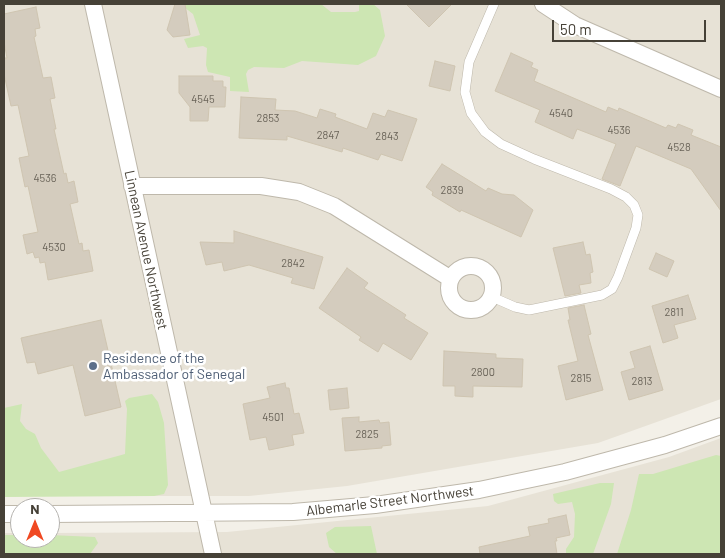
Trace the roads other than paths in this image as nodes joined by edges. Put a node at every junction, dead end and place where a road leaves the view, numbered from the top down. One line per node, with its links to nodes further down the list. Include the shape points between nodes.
1 (93, 4): 5 (street, Linnean Avenue Northwest)
2 (494, 4): 7 (lane, via 469,62 465,92 471,113 485,132 501,144 611,189 626,197 638,215 618,277 612,289 602,295 529,310)
3 (543, 4): 4 (street, via 575,25)
4 (721, 89)
5 (132, 186): 6 (street, via 261,186 299,192 334,206); 9 (street, Linnean Avenue Northwest)
6 (451, 279): 7 (street, via 466,266 480,268 493,284); 7 (street, via 449,287 453,301 466,310 481,308)
7 (492, 297)
8 (721, 426): 9 (street, Albemarle Street Northwest, via 565,472 447,496 293,512)
9 (204, 513): 10 (street, Albemarle Street Northwest); 11 (street, Linnean Avenue Northwest)
10 (60, 514)
11 (213, 554)

